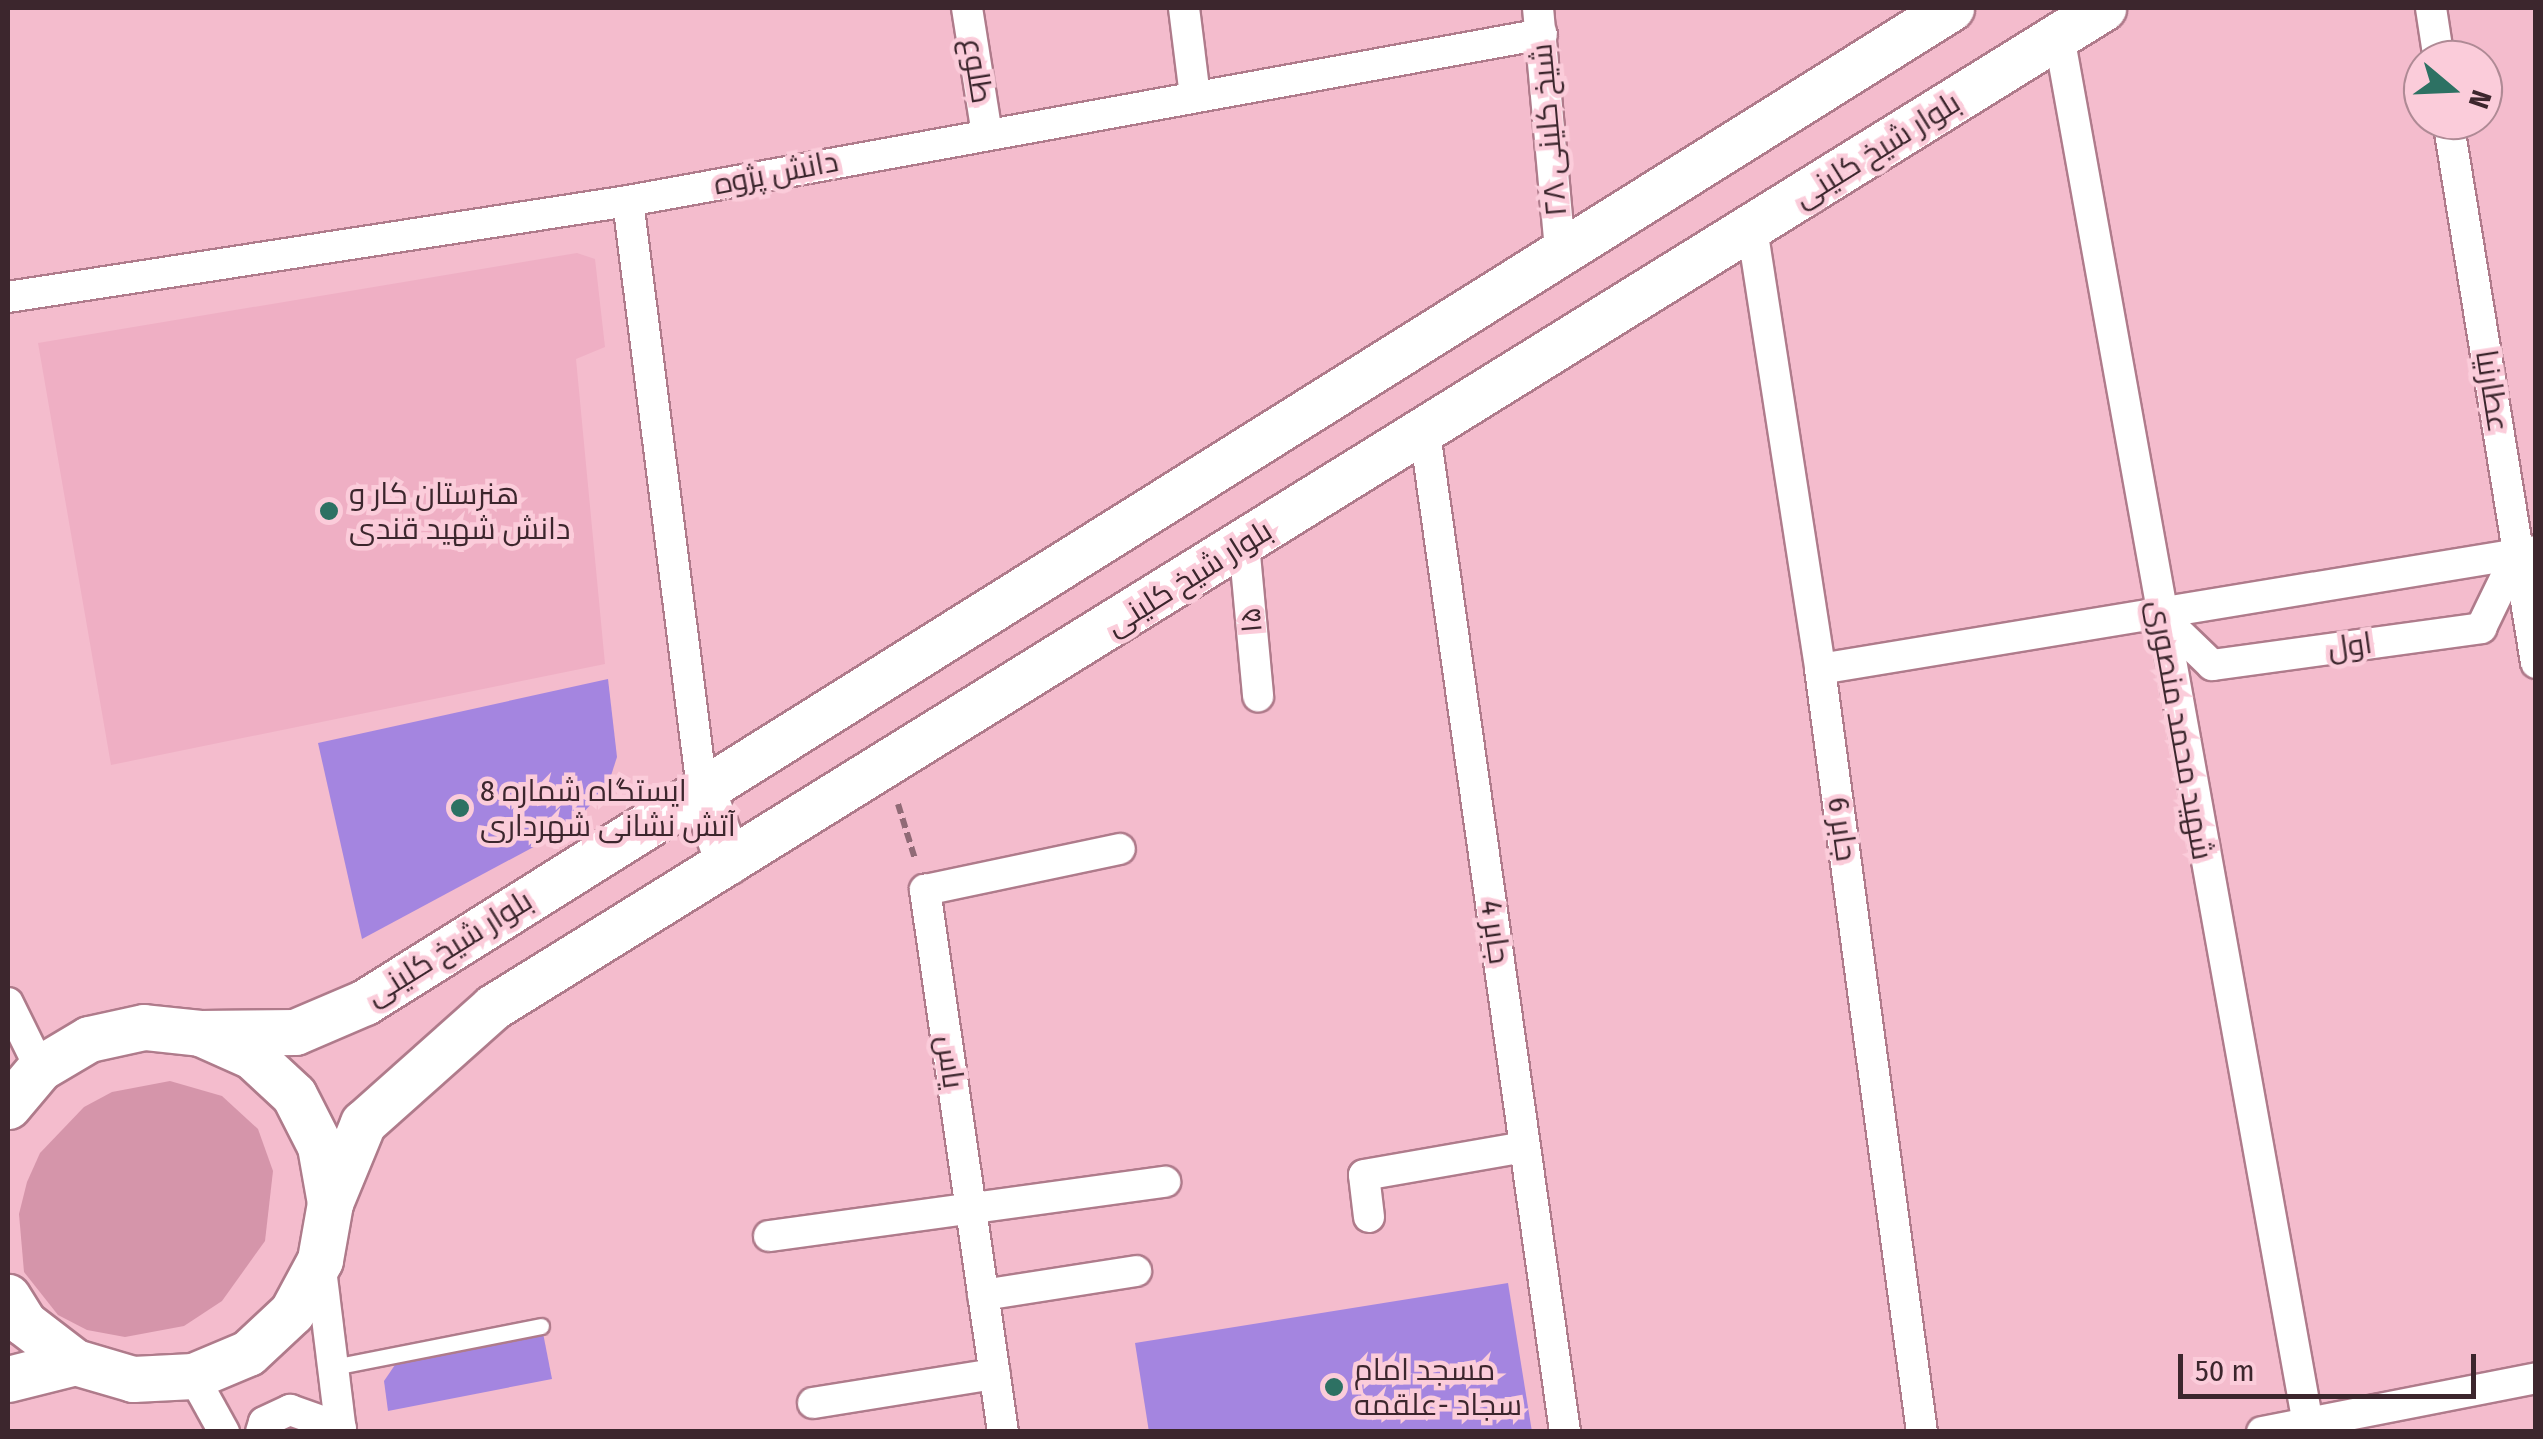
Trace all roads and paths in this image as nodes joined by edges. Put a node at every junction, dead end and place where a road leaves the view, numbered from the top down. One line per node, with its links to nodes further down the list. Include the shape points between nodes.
1 (966, 8): 10 (street, طلوع)
2 (1184, 8): 9 (street)
3 (1951, 8): 14 (main road, بلوار شیخ کلینی)
4 (2104, 8): 7 (main road, بلوار شیخ کلینی)
5 (2431, 8): 8 (street)
6 (1540, 21): 9 (street, دانش پژوه); 14 (street, شیخ کلینی ۲۸)
7 (2059, 36): 13 (main road, بلوار شیخ کلینی); 19 (street, شهید محمد منصوری)
8 (2436, 40)
9 (1195, 96): 10 (street, دانش پژوه)
10 (987, 134): 12 (street, دانش پژوه)
11 (2452, 140): 18 (street, عطارنیا)
12 (628, 201): 15 (street, دانش پژوه); 24 (street)
13 (1752, 228): 16 (main road, بلوار شیخ کلینی); 21 (street, جابر 6)
14 (1560, 252): 24 (main road, بلوار شیخ کلینی)
15 (8, 297)
16 (1425, 433): 17 (main road, بلوار شیخ کلینی); 32 (street, جابر 4)
17 (1244, 544): 22 (street, ۱۵); 23 (main road, بلوار شیخ کلینی)
18 (2526, 552): 19 (street); 19 (street, اول, via 2481,628 2212,665); 20 (street, عطارنیا)
19 (2158, 613): 21 (street); 50 (street, شهید محمد منصوری)
20 (2536, 663)
21 (1820, 669): 56 (street, جابر 6)
22 (1258, 696)
23 (886, 765): 26 (main road, بلوار شیخ کلینی); 27 (path)
24 (702, 788): 26 (main road); 29 (main road, بلوار شیخ کلینی, via 365,1002 296,1032)
25 (1120, 849): 27 (street)
26 (728, 862): 34 (main road, بلوار شیخ کلینی, via 493,1007 363,1124)
27 (924, 890): 35 (street, یاس)
28 (8, 1003): 30 (street)
29 (200, 1033): 30 (main road, via 144,1027 89,1039); 34 (main road, via 252,1056 294,1096 320,1146)
30 (40, 1068): 31 (main road)
31 (8, 1106)
32 (1525, 1147): 36 (street, via 1364,1175); 55 (street, جابر 4)
33 (1164, 1182): 35 (street)
34 (330, 1202): 38 (main road)
35 (971, 1210): 37 (street); 40 (street, یاس)
36 (1370, 1217)
37 (768, 1236)
38 (320, 1260): 44 (street); 46 (main road, via 292,1312 248,1353)
39 (1136, 1271): 40 (street)
40 (983, 1294): 45 (street, یاس)
41 (8, 1297): 43 (main road, via 24,1323)
42 (541, 1326): 44 (lane)
43 (75, 1362): 46 (main road, via 133,1379); 47 (main road)
44 (334, 1368): 51 (street)
45 (995, 1374): 49 (street); 54 (street, یاس)
46 (193, 1376): 52 (street)
47 (8, 1379)
48 (2533, 1381): 50 (street)
49 (813, 1403)
50 (2308, 1424): 57 (street)
51 (341, 1430): 53 (street, via 290,1410 264,1422)
52 (224, 1432)
53 (261, 1432)
54 (1004, 1432)
55 (1565, 1432)
56 (1922, 1432)
57 (2262, 1432)

